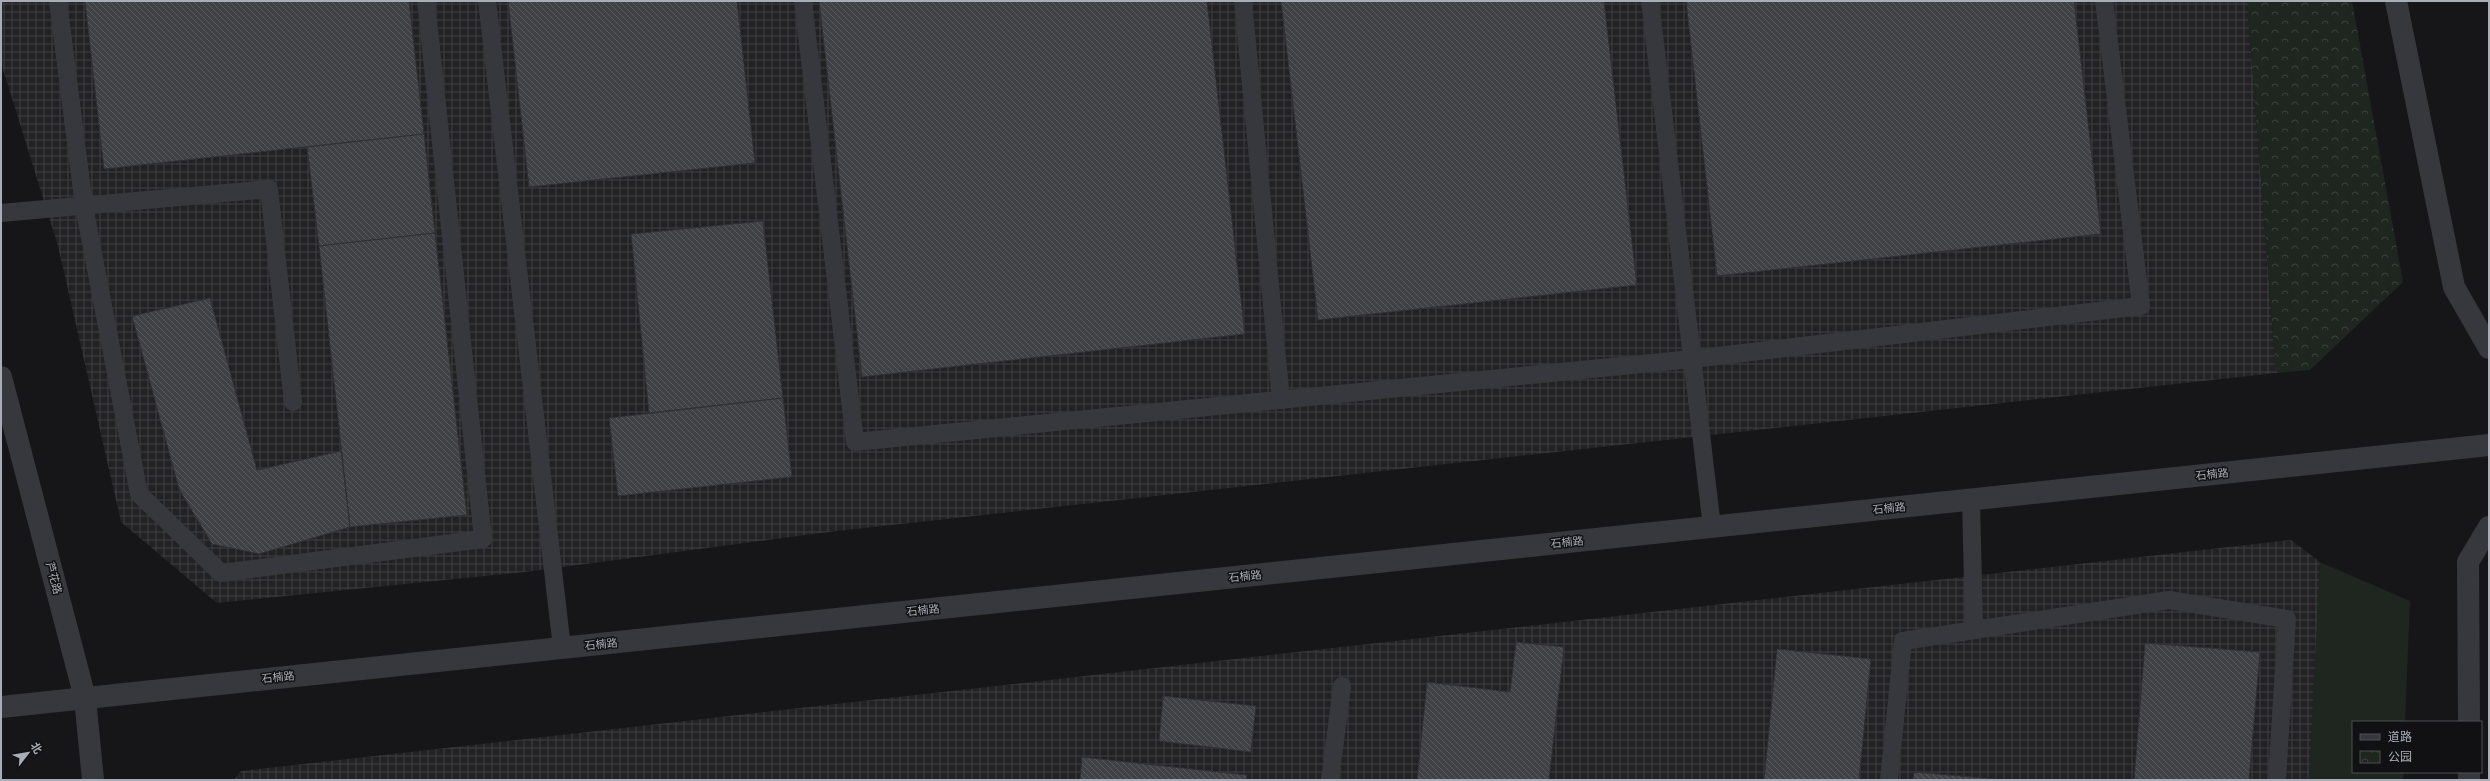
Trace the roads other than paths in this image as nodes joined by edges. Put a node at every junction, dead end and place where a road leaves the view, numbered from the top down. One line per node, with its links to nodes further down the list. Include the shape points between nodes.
1 (58, 1): 9 (lane)
2 (426, 1): 9 (lane, via 483,540 221,573 139,494)
3 (487, 1): 21 (lane)
4 (803, 1): 14 (lane, via 855,442)
5 (1243, 1): 14 (lane)
6 (1650, 1): 12 (lane)
7 (2104, 1): 12 (lane, via 2141,306)
8 (2396, 1): 11 (street, via 2454,287)
9 (84, 206): 10 (lane); 15 (lane, via 269,189)
10 (1, 213)
11 (2489, 348)
12 (1692, 359): 14 (lane); 18 (lane)
13 (1, 377): 23 (street, 芦花路)
14 (1281, 400)
15 (293, 402)
16 (2489, 445): 17 (street, 石楠路)
17 (1972, 499): 18 (street, 石楠路); 20 (lane)
18 (1712, 526): 21 (street, 石楠路)
19 (2489, 526): 25 (street, via 2468,562)
20 (1974, 630): 28 (lane, via 1903,641); 29 (lane, via 2169,600 2287,619)
21 (562, 648): 23 (street, 石楠路)
22 (1342, 686): 27 (lane)
23 (85, 698): 24 (street, 石楠路); 26 (street, 芦花路)
24 (1, 707)
25 (2469, 721)
26 (93, 780)
27 (1330, 780)
28 (1889, 780)
29 (2277, 780)

